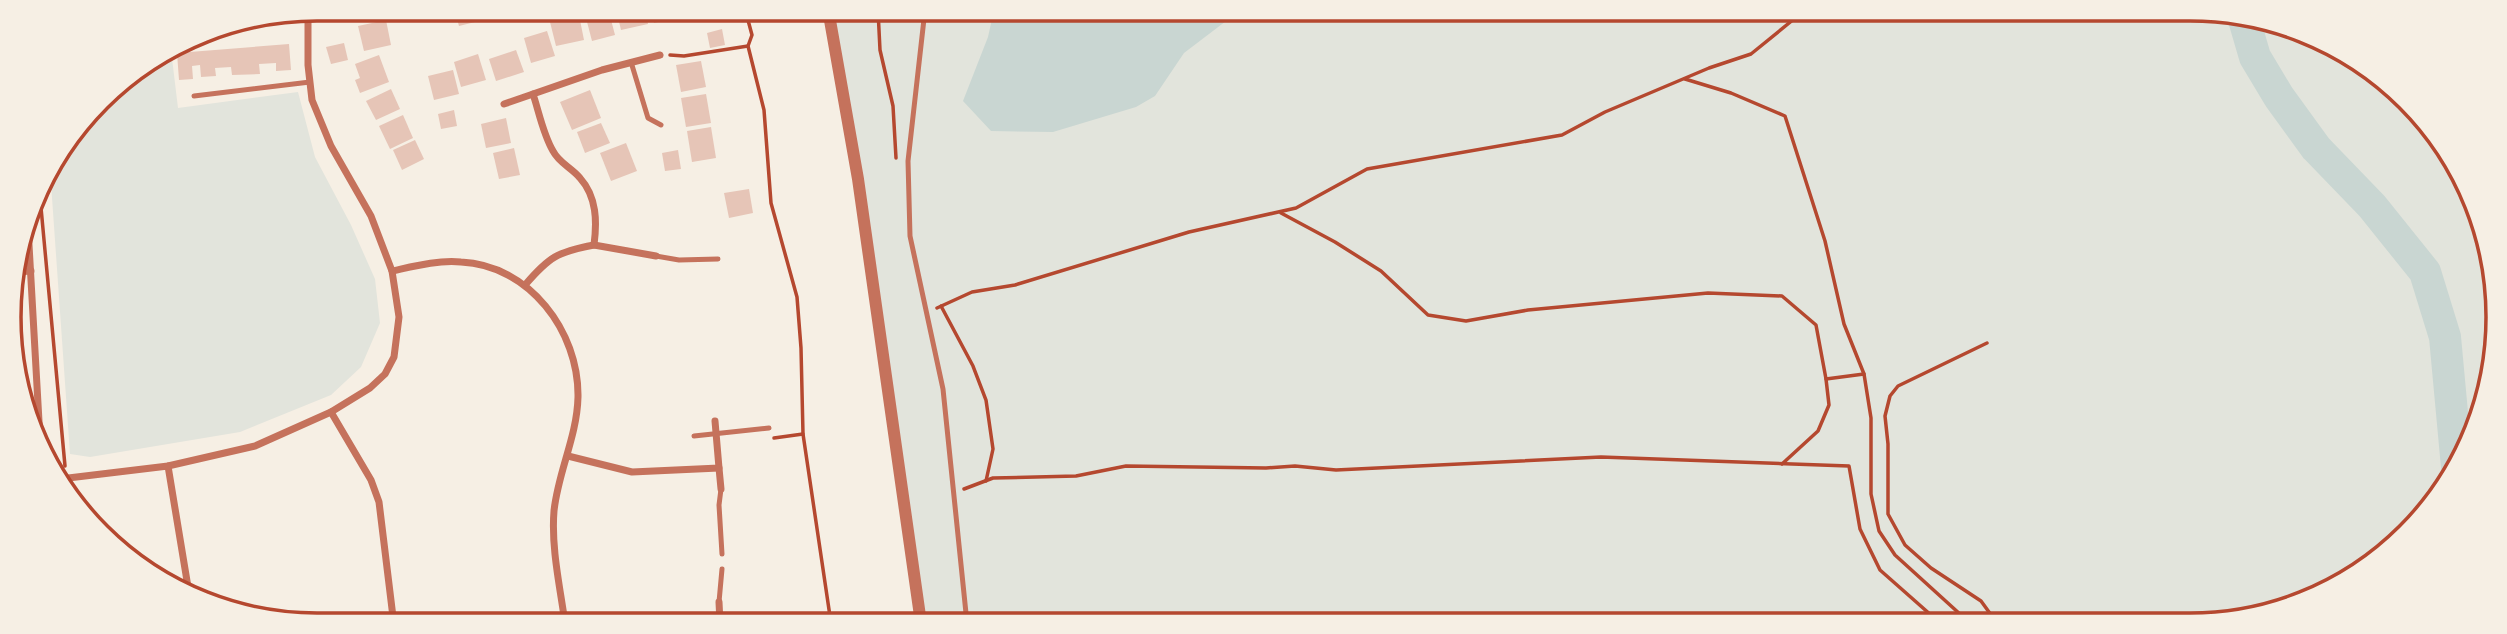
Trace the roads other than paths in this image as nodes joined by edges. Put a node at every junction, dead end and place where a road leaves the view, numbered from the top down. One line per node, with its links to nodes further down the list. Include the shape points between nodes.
1 (308, 21): 6 (street)
2 (830, 21): 37 (street, via 858,179)
3 (924, 21): 38 (lane, via 908,161 910,236 943,388)
4 (660, 55): 5 (street)
5 (631, 62): 7 (street); 10 (lane, via 648,118)
6 (310, 82): 8 (lane); 17 (street, via 312,100 331,146 371,216)
7 (533, 94): 9 (street); 11 (street, via 552,150 580,178 594,203)
8 (194, 96)
9 (504, 104)
10 (662, 125)
11 (594, 246): 13 (street); 18 (street, via 568,250 545,261)
12 (29, 248): 16 (street)
13 (656, 256): 14 (lane)
14 (718, 259)
15 (25, 271): 16 (street)
16 (31, 271): 20 (street)
17 (392, 271): 18 (street, via 462,262 482,265); 19 (street, via 399,317 394,357 370,388)
18 (525, 285): 25 (street, via 558,322 574,360 578,397)
19 (331, 412): 26 (street, via 255,446); 34 (street, via 379,502)
20 (39, 417)
21 (715, 421): 23 (street)
22 (769, 428): 23 (lane)
23 (717, 433): 24 (lane); 27 (street)
24 (694, 436)
25 (568, 456): 27 (street, via 632,472); 35 (street, via 554,514)
26 (167, 466): 28 (street); 32 (street)
27 (719, 468): 29 (street)
28 (69, 477)
29 (721, 489): 30 (lane)
30 (722, 554)
31 (722, 569): 33 (lane)
32 (187, 583)
33 (719, 602): 36 (street)
34 (393, 613)
35 (564, 613)
36 (720, 613)
37 (920, 613)
38 (966, 613)

